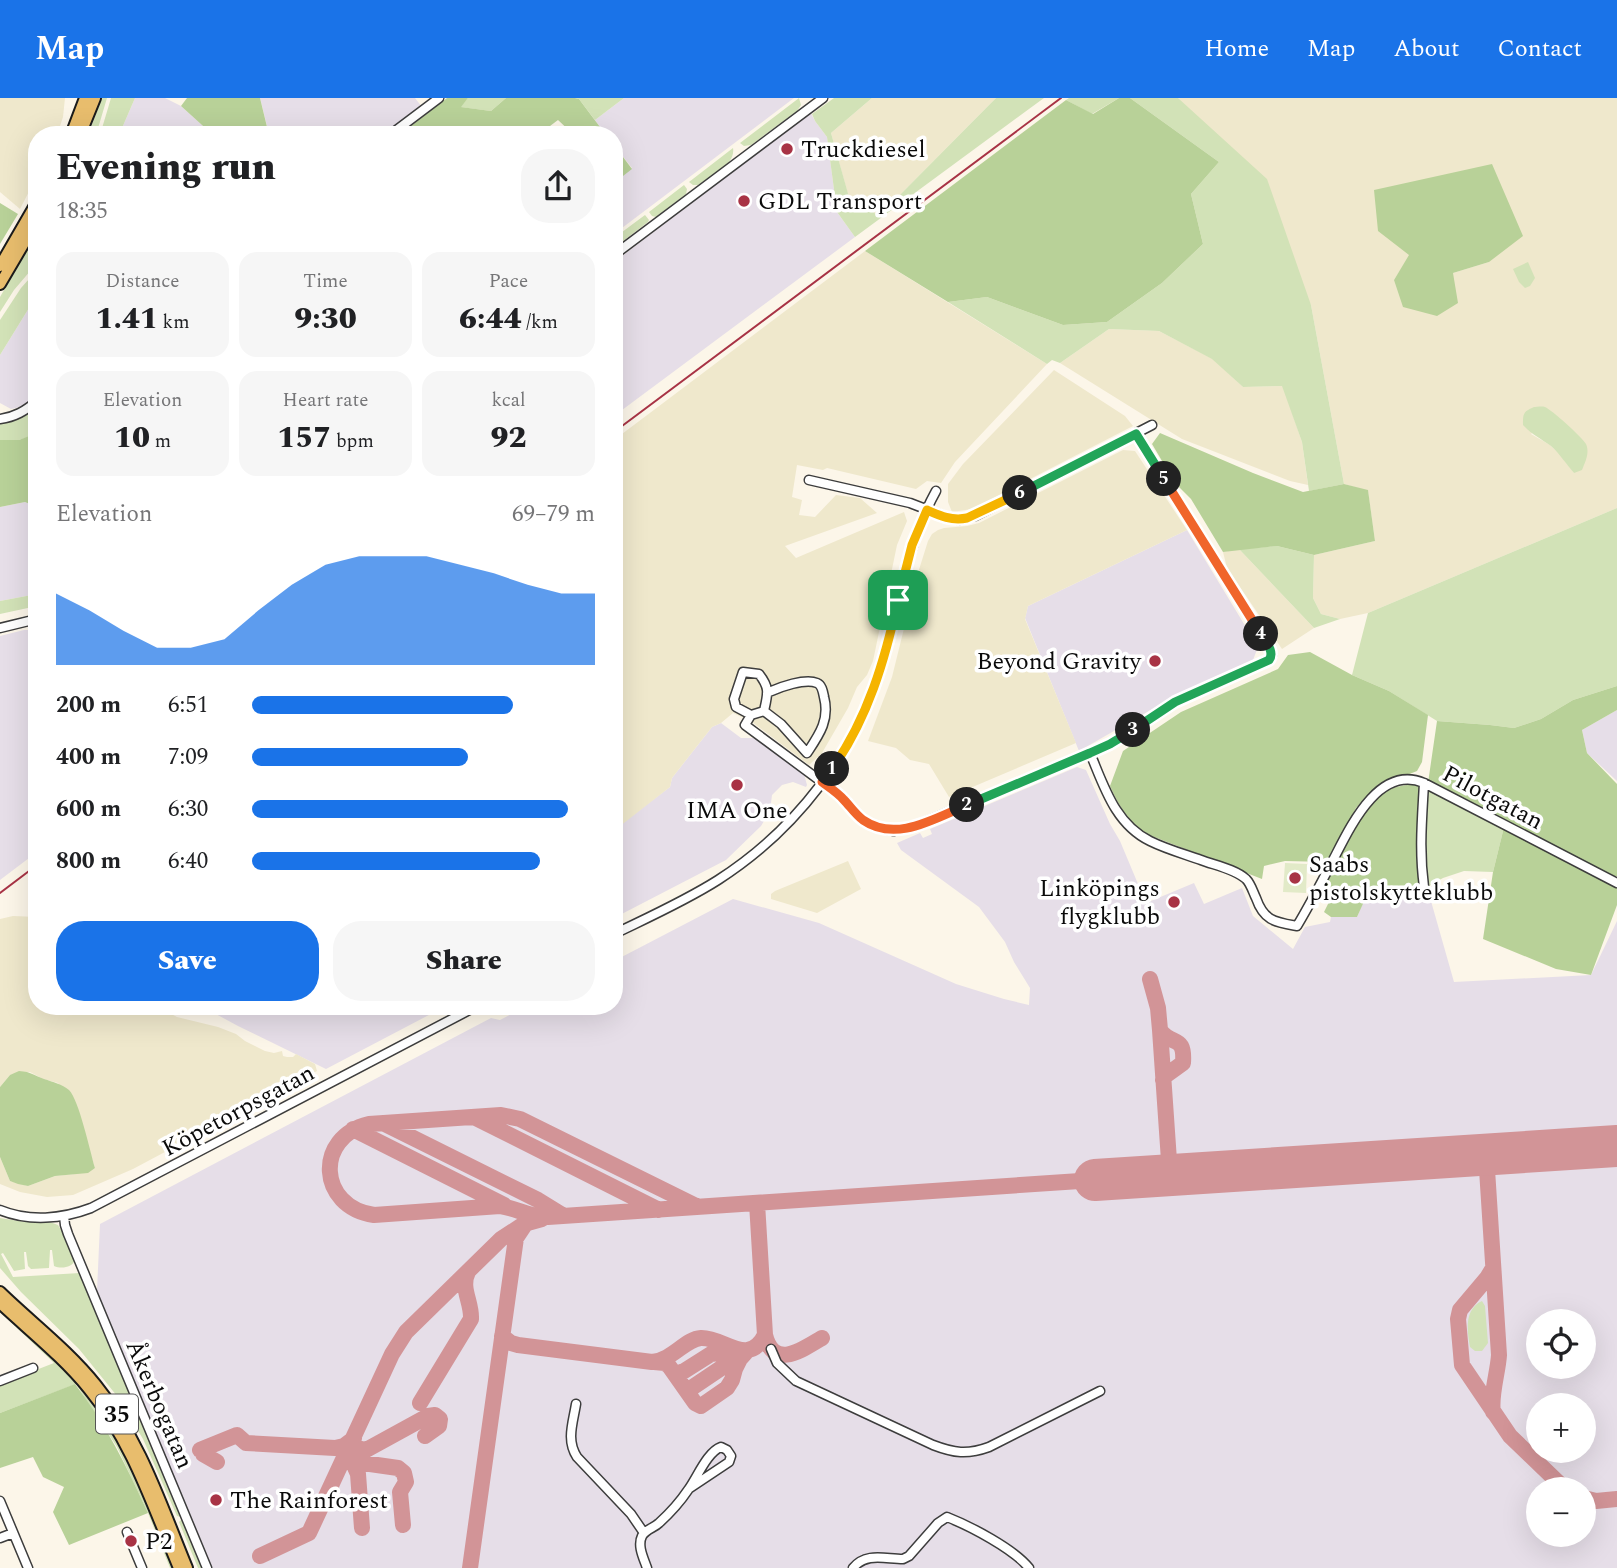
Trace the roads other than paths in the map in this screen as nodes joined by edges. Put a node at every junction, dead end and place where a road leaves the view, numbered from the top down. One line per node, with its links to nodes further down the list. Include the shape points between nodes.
1 (85, 98): 7 (main road)
2 (95, 98): 8 (main road)
3 (439, 98): 9 (street)
4 (806, 98): 6 (street)
5 (823, 98): 6 (street)
6 (812, 106): 12 (street)
7 (74, 126)
8 (84, 126)
9 (405, 126)
10 (28, 218): 13 (main road)
11 (28, 236): 14 (main road)
12 (623, 248)
13 (0, 266)
14 (0, 284)
15 (28, 408): 16 (street)
16 (0, 419)
17 (1152, 425): 18 (street)
18 (1136, 434): 21 (street, via 975,516 959,520); 27 (street, via 1272,655 1175,702)
19 (809, 480): 21 (street)
20 (936, 491): 21 (street)
21 (927, 510): 28 (street, via 906,565 872,695 855,733)
22 (28, 621): 23 (street)
23 (0, 628)
24 (769, 692): 25 (street); 25 (street, via 816,682 826,704 825,722 807,753); 26 (street, via 759,674 743,671 734,699 736,707)
25 (764, 711): 26 (street)
26 (751, 715): 28 (street, via 745,725)
27 (1090, 753): 28 (street, via 894,831 866,822); 29 (street, Pilotgatan, via 1113,807 1129,826 1160,846 1238,874 1251,887 1263,914 1297,926 1366,803 1389,784 1414,779)
28 (822, 782): 32 (street, via 781,829 730,871)
29 (1424, 783): 30 (street, Pilotgatan); 31 (street, via 1420,838)
30 (1617, 883)
31 (1424, 887)
32 (623, 929)
33 (460, 1015): 35 (street, Köpetorpsgatan, via 116,1196)
34 (3, 1212): 35 (street, Köpetorpsgatan, via 38,1218)
35 (64, 1216): 53 (street, Åkerbogatan)
36 (0, 1292): 52 (main road, 35, via 80,1367 109,1402 141,1458)
37 (0, 1303): 51 (main road, 35, via 74,1372 112,1420)
38 (771, 1349): 41 (street, via 777,1363 796,1381 958,1453 989,1447)
39 (33, 1368): 40 (street)
40 (0, 1381)
41 (1100, 1391)
42 (576, 1404): 47 (street, via 570,1437 573,1450)
43 (690, 1488): 43 (street, via 713,1450 727,1450 729,1462); 47 (street, via 664,1519)
44 (0, 1501): 46 (street)
45 (127, 1532): 50 (street)
46 (13, 1533): 48 (street); 49 (street)
47 (644, 1533): 54 (street, via 640,1546)
48 (0, 1538)
49 (28, 1568)
50 (142, 1568)
51 (179, 1568)
52 (187, 1568)
53 (207, 1568)
54 (647, 1568)
55 (853, 1568): 56 (street, via 866,1558 904,1559 947,1517 1010,1551)
56 (1029, 1568)

